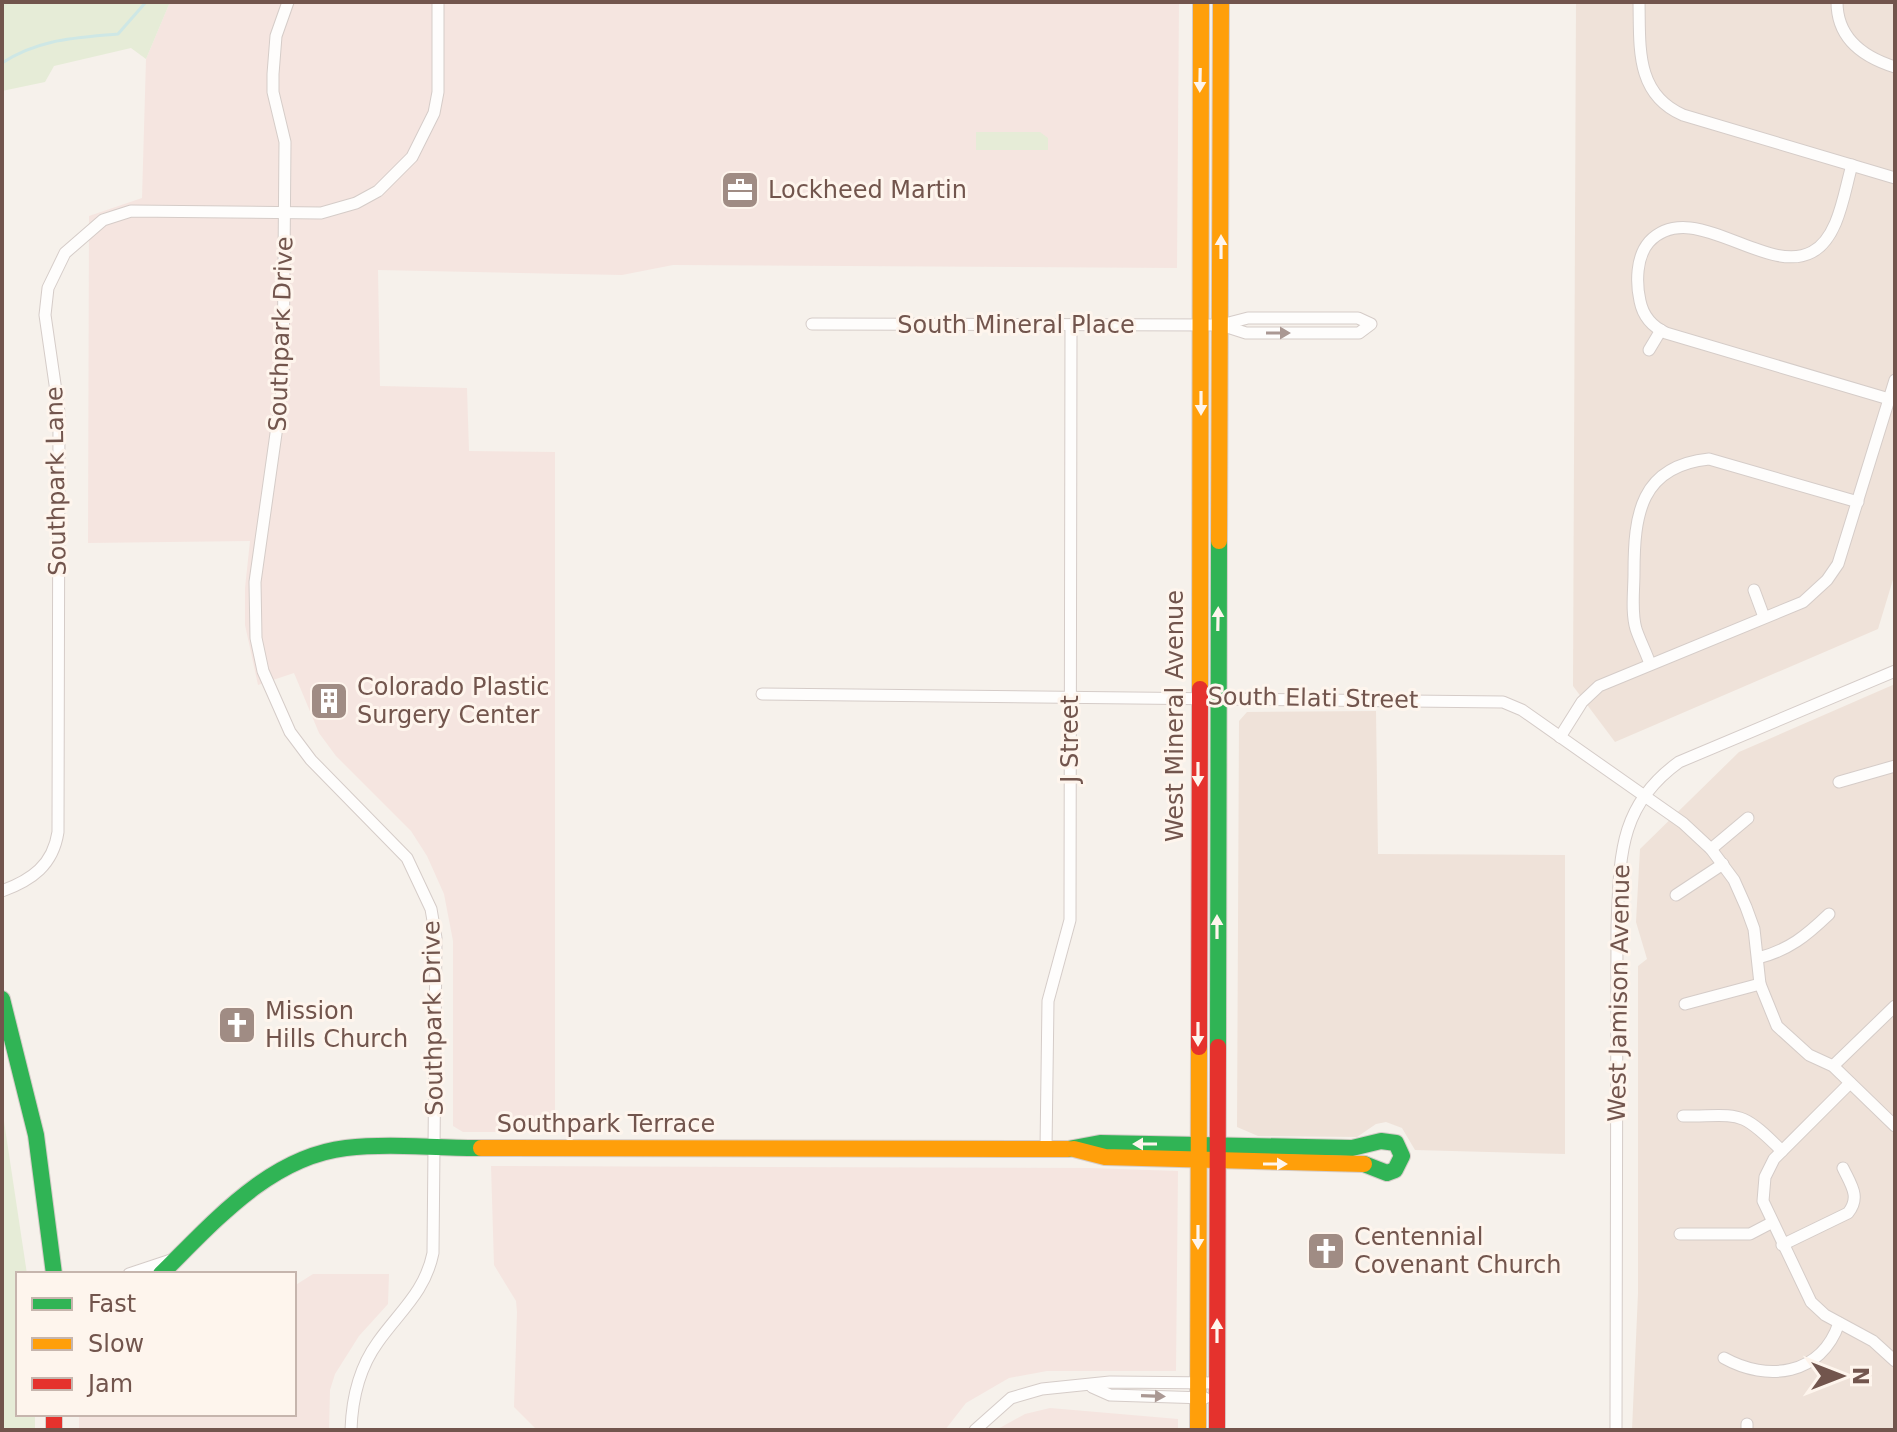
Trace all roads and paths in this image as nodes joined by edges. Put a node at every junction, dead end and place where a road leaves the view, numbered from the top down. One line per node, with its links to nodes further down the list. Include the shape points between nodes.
1 (288, 2): 10 (street, Southpark Drive, via 276,36 273,74 285,142)
2 (438, 2): 10 (street, Southpark Lane, via 438,92 429,128 412,157 394,178 356,203 321,213)
3 (1201, 2): 13 (main road, West Mineral Avenue, one-way to 13)
4 (1221, 2): 14 (main road, West Mineral Avenue, one-way to 4)
5 (1639, 2): 8 (street, via 1641,63 1653,92 1683,115)
6 (1837, 2): 7 (street, via 1839,22 1857,49)
7 (1895, 67)
8 (1852, 165): 9 (street); 15 (street, via 1832,231 1814,251 1786,256 1679,227 1650,242 1639,267 1640,303)
9 (1895, 178)
10 (285, 211): 35 (street, Southpark Lane, via 131,211 88,231 56,266 45,315 59,412 58,832 48,863); 47 (street, Southpark Drive, via 283,384 255,582 256,638 263,671 290,732 407,858 431,909 437,968)
11 (812, 324): 12 (street, South Mineral Place)
12 (1071, 325): 13 (street, South Mineral Place); 25 (street, J Street)
13 (1201, 325): 14 (street, South Mineral Place); 26 (main road, West Mineral Avenue, one-way to 26)
14 (1221, 325): 14 (street, South Mineral Place, one-way to 14, via 1246,333 1359,333 1371,324 1358,318 1261,318); 27 (main road, West Mineral Avenue, one-way to 14)
15 (1661, 330): 16 (street); 18 (street)
16 (1649, 350)
17 (1895, 380): 18 (street)
18 (1889, 399): 19 (street)
19 (1858, 502): 21 (street, via 1843,552 1827,580 1803,602); 22 (street, via 1725,461 1699,460 1663,476 1640,505 1634,540 1634,617)
20 (1754, 590): 21 (street)
21 (1764, 617): 22 (street)
22 (1650, 664): 28 (street, via 1590,692)
23 (1895, 671): 31 (street, West Jamison Avenue, via 1679,762)
24 (762, 694): 25 (street, South Elati Street)
25 (1070, 695): 26 (street, South Elati Street); 48 (street, J Street, via 1070,920 1048,1001)
26 (1198, 696): 27 (street, South Elati Street); 49 (main road, West Mineral Avenue, one-way to 49)
27 (1217, 697): 28 (street, South Elati Street, via 1495,701 1522,710); 51 (main road, West Mineral Avenue, one-way to 27)
28 (1560, 737): 31 (street, South Elati Street)
29 (1895, 766): 30 (street)
30 (1839, 782)
31 (1643, 795): 33 (street, South Elati Street); 69 (street, West Jamison Avenue, via 1623,843 1618,901)
32 (1748, 818): 33 (street)
33 (1711, 849): 34 (street, South Elati Street)
34 (1723, 864): 36 (street); 38 (street, South Elati Street, via 1746,907)
35 (2, 891)
36 (1676, 895)
37 (1829, 914): 38 (street, via 1798,943)
38 (1758, 958): 39 (street, South Elati Street)
39 (1760, 984): 41 (street); 43 (street, South Elati Street, via 1777,1026 1809,1055)
40 (2, 999): 57 (main road, via 36,1129)
41 (1685, 1004)
42 (1895, 1006): 43 (street)
43 (1833, 1066): 44 (street, South Elati Street)
44 (1850, 1083): 46 (street, South Elati Street); 50 (street)
45 (1683, 1116): 50 (street, via 1742,1116)
46 (1895, 1126)
47 (436, 1147): 48 (main road, Southpark Terrace); 56 (main road, Southpark Terrace, via 346,1148 296,1161 250,1189); 65 (street, Southpark Drive, via 431,1261 413,1302 368,1359 355,1393)
48 (1046, 1149): 49 (main road, Southpark Terrace, via 1105,1157)
49 (1197, 1151): 51 (main road, Southpark Terrace); 63 (main road, West Mineral Avenue, one-way to 63)
50 (1782, 1151): 53 (street, via 1770,1165 1763,1189)
51 (1217, 1153): 51 (main road, one-way to 51, via 1363,1164 1387,1173 1395,1170 1402,1156 1390,1141 1352,1148); 64 (main road, West Mineral Avenue, one-way to 51)
52 (1843, 1168): 55 (street, via 1856,1196 1854,1206)
53 (1771, 1223): 54 (street, via 1750,1234); 55 (street)
54 (1680, 1234)
55 (1782, 1245): 60 (street, via 1811,1302)
56 (174, 1259): 58 (street, Southpark Terrace); 59 (main road, Southpark Terrace)
57 (54, 1272)
58 (135, 1272)
59 (163, 1272)
60 (1839, 1323): 61 (street, via 1823,1352 1796,1369 1754,1371); 62 (street, via 1873,1341)
61 (1724, 1358)
62 (1895, 1361)
63 (1198, 1390): 64 (street); 66 (street, via 1110,1395 1091,1386 1042,1389 992,1411); 67 (main road, West Mineral Avenue)
64 (1217, 1390): 68 (main road, West Mineral Avenue)
65 (351, 1430)
66 (975, 1430)
67 (1198, 1430)
68 (1217, 1430)
69 (1616, 1430)

